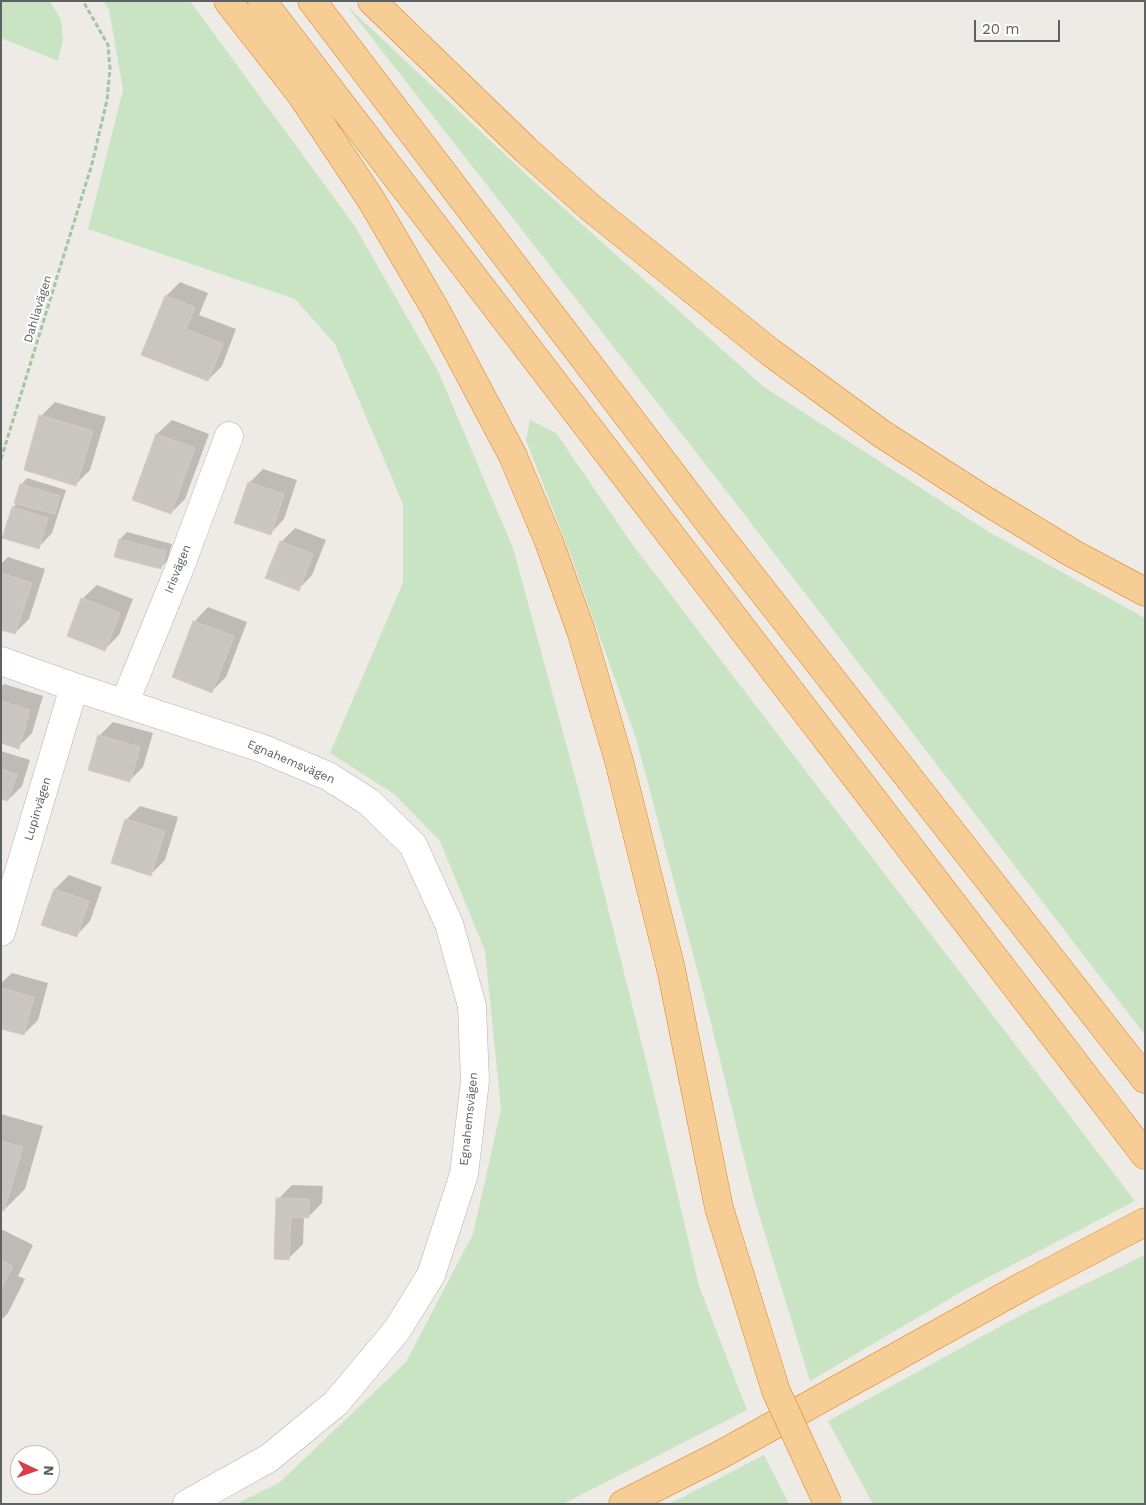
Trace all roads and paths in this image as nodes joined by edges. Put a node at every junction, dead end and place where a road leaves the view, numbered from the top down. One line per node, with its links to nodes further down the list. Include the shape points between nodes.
1 (83, 1): 7 (path, Dahliavägen, via 108,45 108,100 92,164)
2 (228, 1): 18 (highway, bridge, via 300,94 370,198 434,307 509,448 549,542 581,631 619,761 671,969 720,1208 776,1391)
3 (262, 1): 14 (highway)
4 (312, 1): 13 (highway, via 714,529)
5 (372, 1): 8 (highway, via 548,169 770,352 882,434 982,499)
6 (229, 436): 11 (street, Irisvägen)
7 (1, 459)
8 (1145, 592)
9 (1, 661): 10 (street, Egnahemsvägen)
10 (74, 687): 11 (street, Egnahemsvägen); 12 (street, Lupinvägen)
11 (125, 702): 16 (street, Egnahemsvägen, via 261,748 328,776 369,802 413,846 449,924 472,1006 475,1081 464,1174 431,1275 397,1330 336,1403 269,1458)
12 (1, 932)
13 (1145, 1079)
14 (1145, 1155)
15 (1145, 1222): 17 (highway, via 720,1455)
16 (187, 1504)
17 (623, 1504)
18 (828, 1504)

